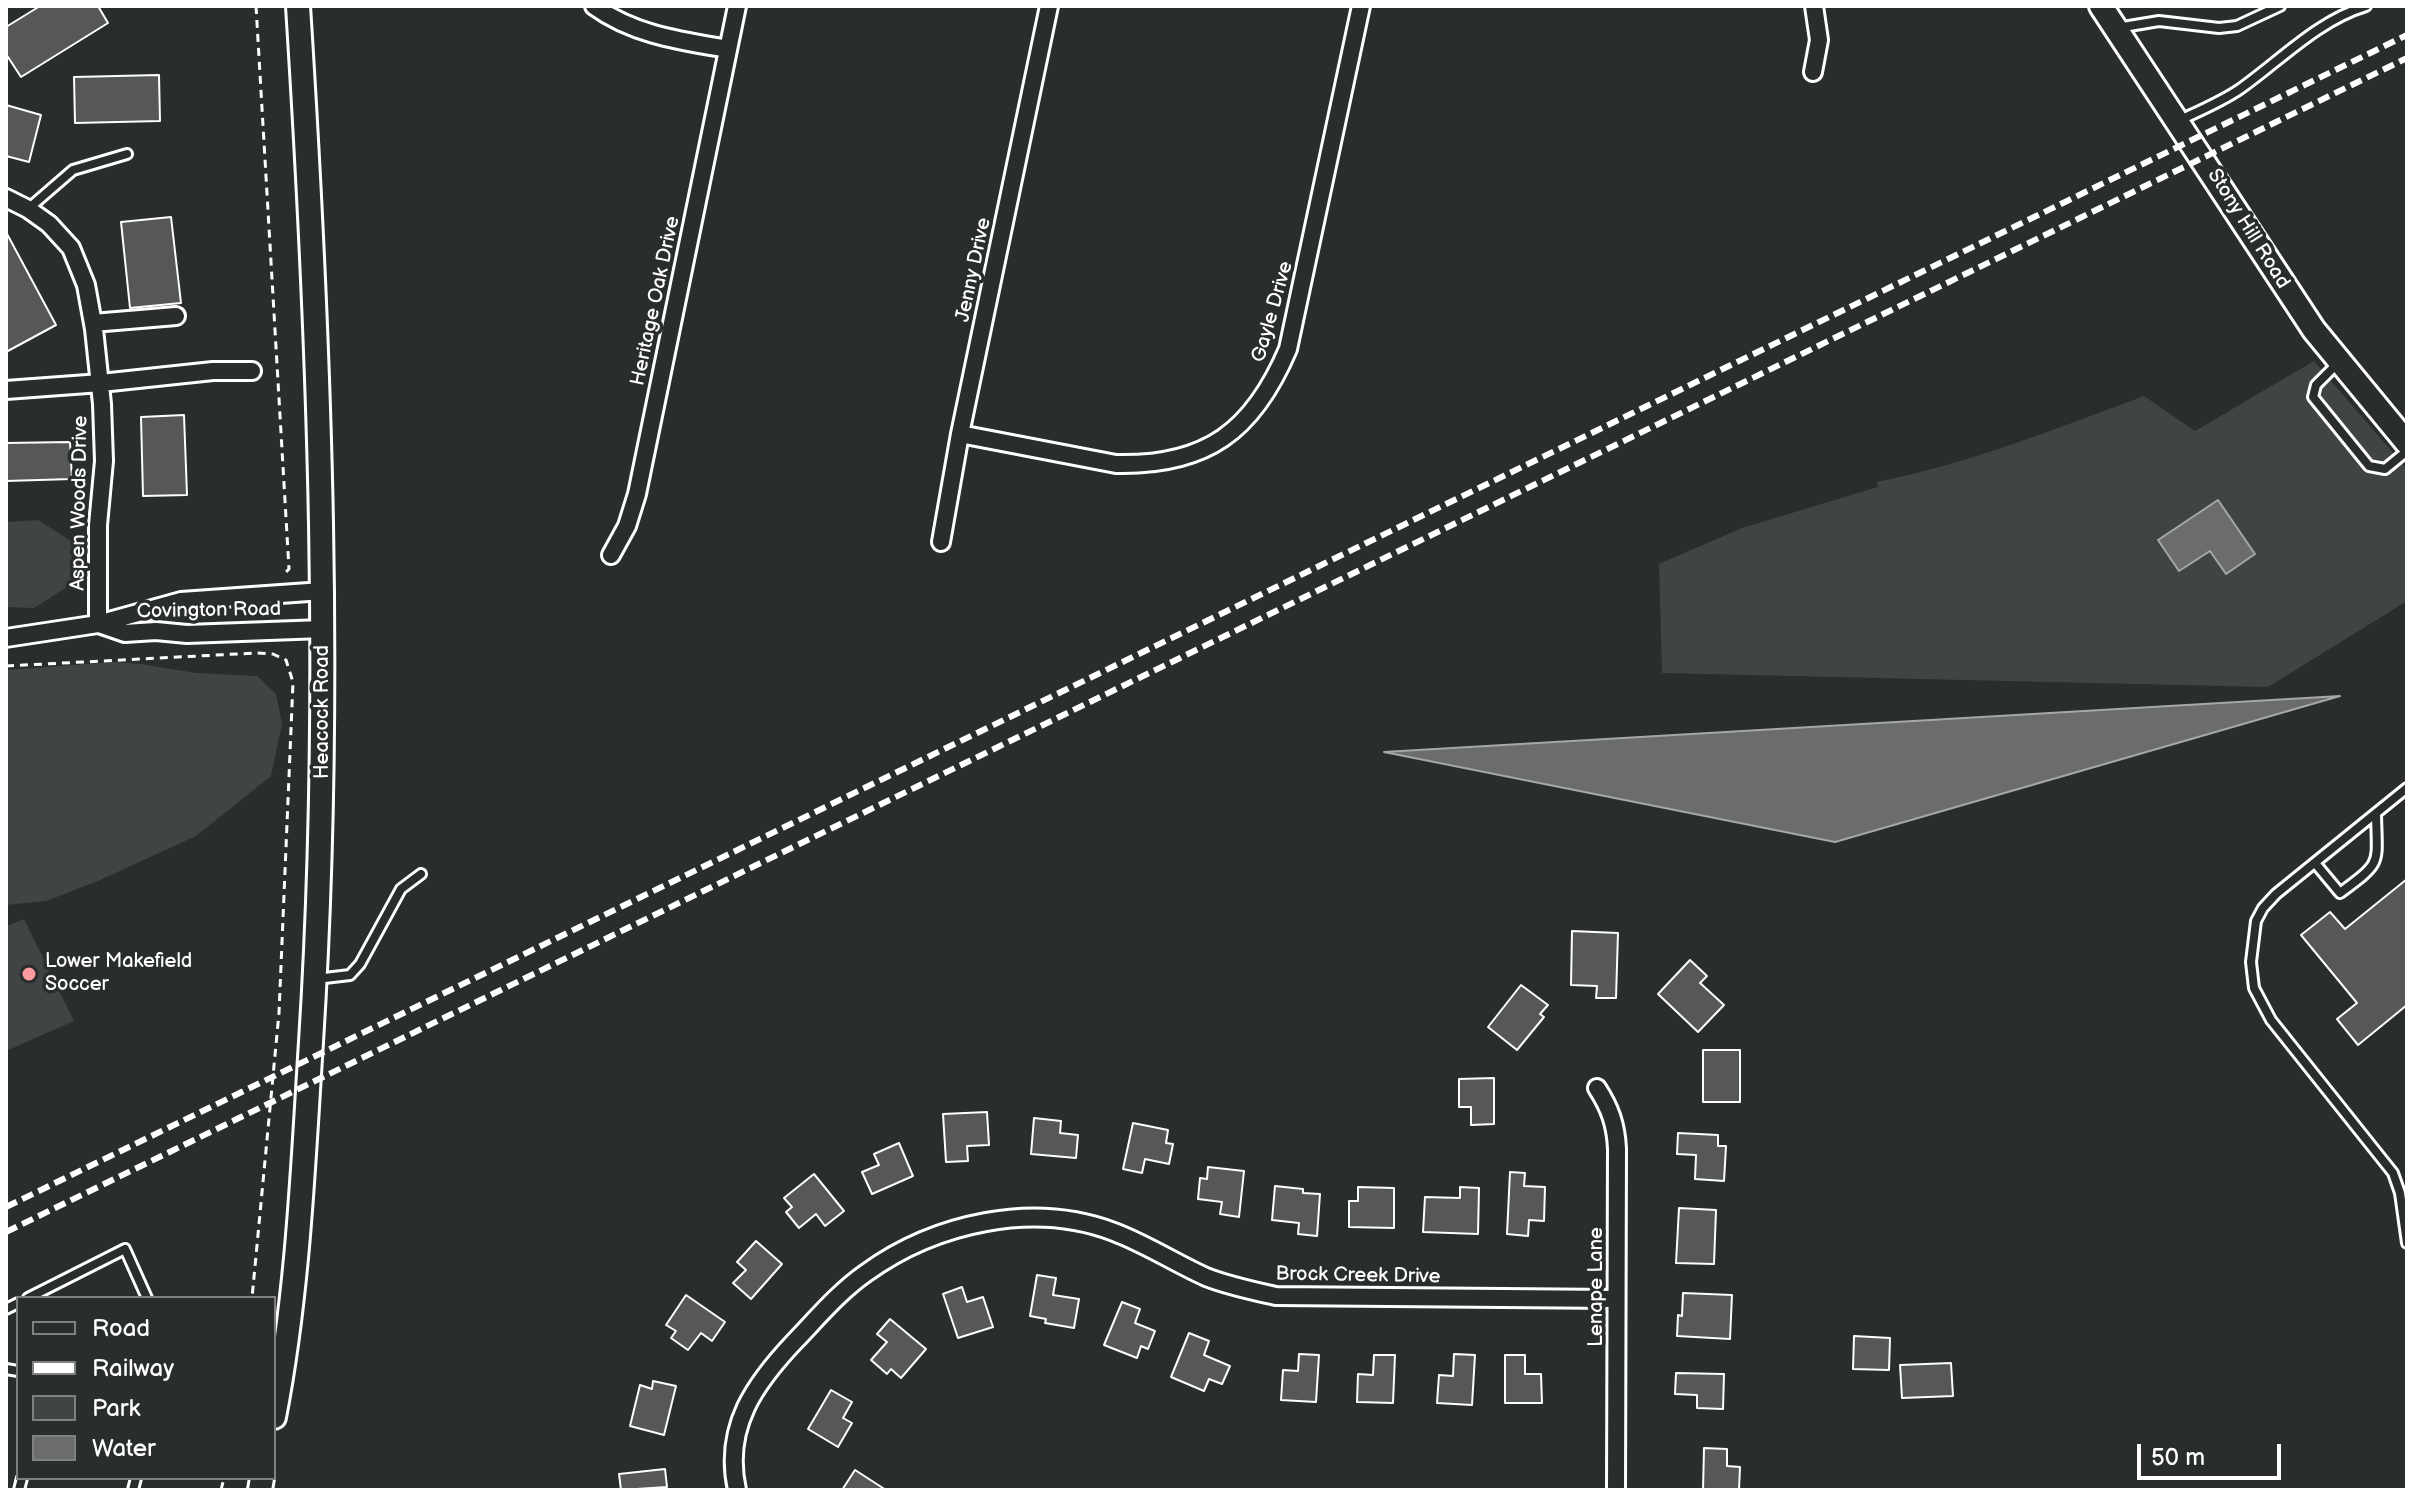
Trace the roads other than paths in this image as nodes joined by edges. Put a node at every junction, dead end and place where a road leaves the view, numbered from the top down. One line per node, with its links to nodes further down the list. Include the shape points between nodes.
1 (298, 6): 28 (main road, Heacock Road, via 314,275)
2 (594, 6): 11 (street, via 644,32)
3 (737, 6): 11 (street, Heritage Oak Drive)
4 (1049, 6): 23 (street, Jenny Drive)
5 (1361, 6): 23 (street, Gayle Drive, via 1288,349 1275,379 1246,419 1205,449 1142,465)
6 (1814, 6): 12 (street, via 1819,40)
7 (2101, 6): 10 (main road, Stony Hill Road)
8 (2280, 6): 10 (lane, via 2237,26 2159,21)
9 (2366, 6): 13 (lane, via 2316,29 2237,91)
10 (2116, 28): 13 (main road, Stony Hill Road)
11 (728, 49): 27 (street, Heritage Oak Drive, via 637,494)
12 (1813, 72)
13 (2178, 121): 19 (main road, Stony Hill Road, via 2281,282)
14 (127, 154): 16 (lane, via 73,170)
15 (6, 198): 16 (street, Aspen Woods Drive)
16 (28, 209): 18 (street, Aspen Woods Drive, via 71,248)
17 (176, 316): 18 (street)
18 (93, 323): 21 (street, Aspen Woods Drive)
19 (2339, 361): 24 (main road, Stony Hill Road); 25 (lane, via 2316,385 2313,397 2369,466 2385,469)
20 (252, 371): 21 (street, Aspen Woods Drive)
21 (101, 383): 22 (street, Aspen Woods Drive); 29 (street, Aspen Woods Drive)
22 (6, 390)
23 (960, 434): 26 (street, Jenny Drive)
24 (2407, 443)
25 (2407, 451)
26 (941, 542)
27 (611, 555)
28 (323, 591): 29 (street, Covington Road, via 181,601); 30 (main road, Heacock Road)
29 (98, 624): 30 (street, Covington Road, via 125,633); 31 (street, Covington Road)
30 (323, 629): 36 (main road, Heacock Road)
31 (6, 638)
32 (2407, 788): 33 (lane)
33 (2376, 814): 34 (lane); 34 (lane, via 2377,858 2371,870 2340,893)
34 (2315, 863): 38 (lane, via 2276,894 2256,921 2254,988 2271,1020 2393,1173)
35 (421, 874): 36 (lane, via 401,889 350,975)
36 (315, 979): 42 (main road, Heacock Road, via 301,1209)
37 (1597, 1088): 41 (street, Lenape Lane, via 1616,1127)
38 (2407, 1243)
39 (32, 1296): 40 (lane, via 125,1249)
40 (146, 1296)
41 (1615, 1299): 43 (street, Brock Creek Drive, via 1276,1296 1206,1277 1140,1241 1080,1222 993,1221 929,1238 866,1272 765,1372 735,1441); 44 (street, Lenape Lane)
42 (276, 1404)
43 (737, 1490)
44 (1616, 1490)

